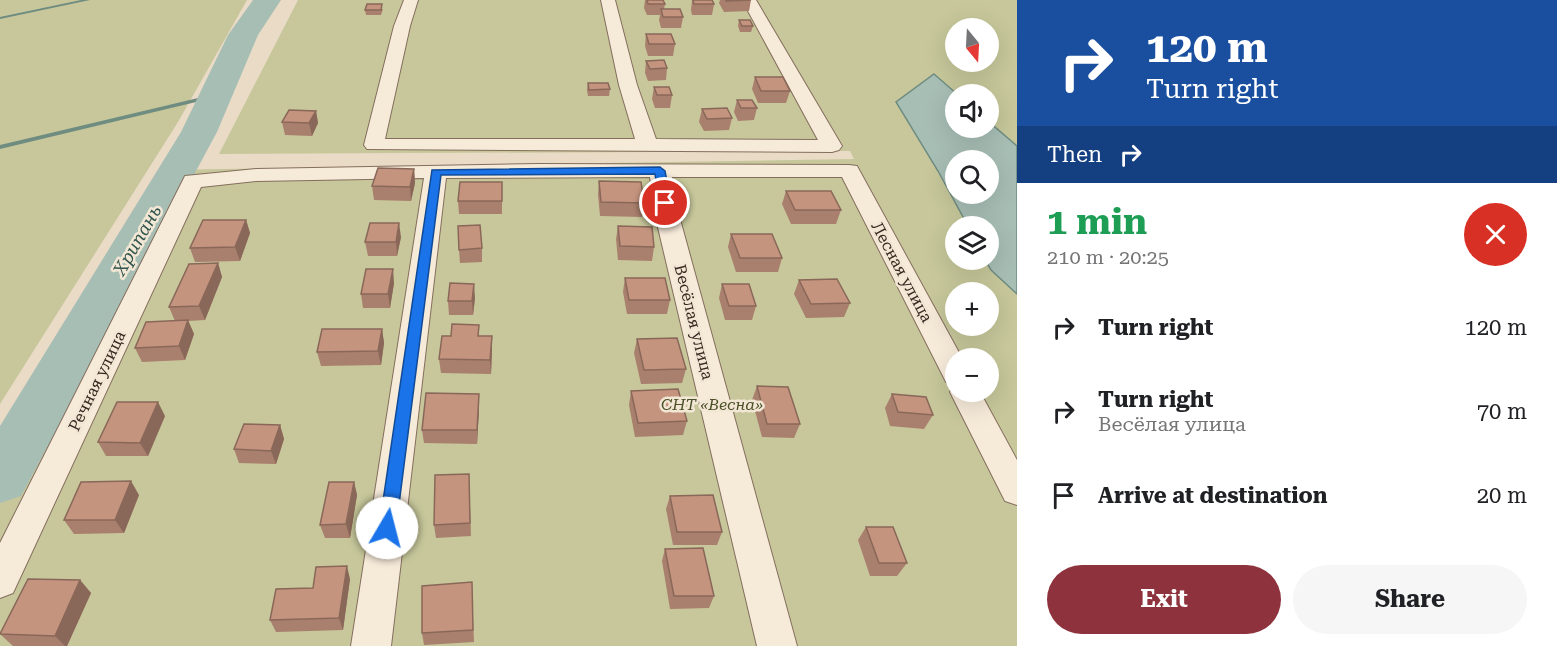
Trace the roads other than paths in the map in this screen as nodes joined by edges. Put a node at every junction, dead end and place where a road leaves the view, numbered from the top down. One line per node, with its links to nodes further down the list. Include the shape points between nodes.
1 (411, 0): 4 (street, via 374,145)
2 (608, 0): 4 (street)
3 (749, 0): 4 (street, via 832,146)
4 (647, 144)
5 (660, 171): 6 (street); 7 (street, Лесная улица, via 849,171); 12 (street, Весёлая улица, via 671,230)
6 (436, 172): 10 (street, Речная улица, via 256,175 193,181); 11 (street)
7 (945, 353)
8 (970, 402): 9 (street)
9 (1017, 491)
10 (0, 581)
11 (371, 646)
12 (777, 646)

